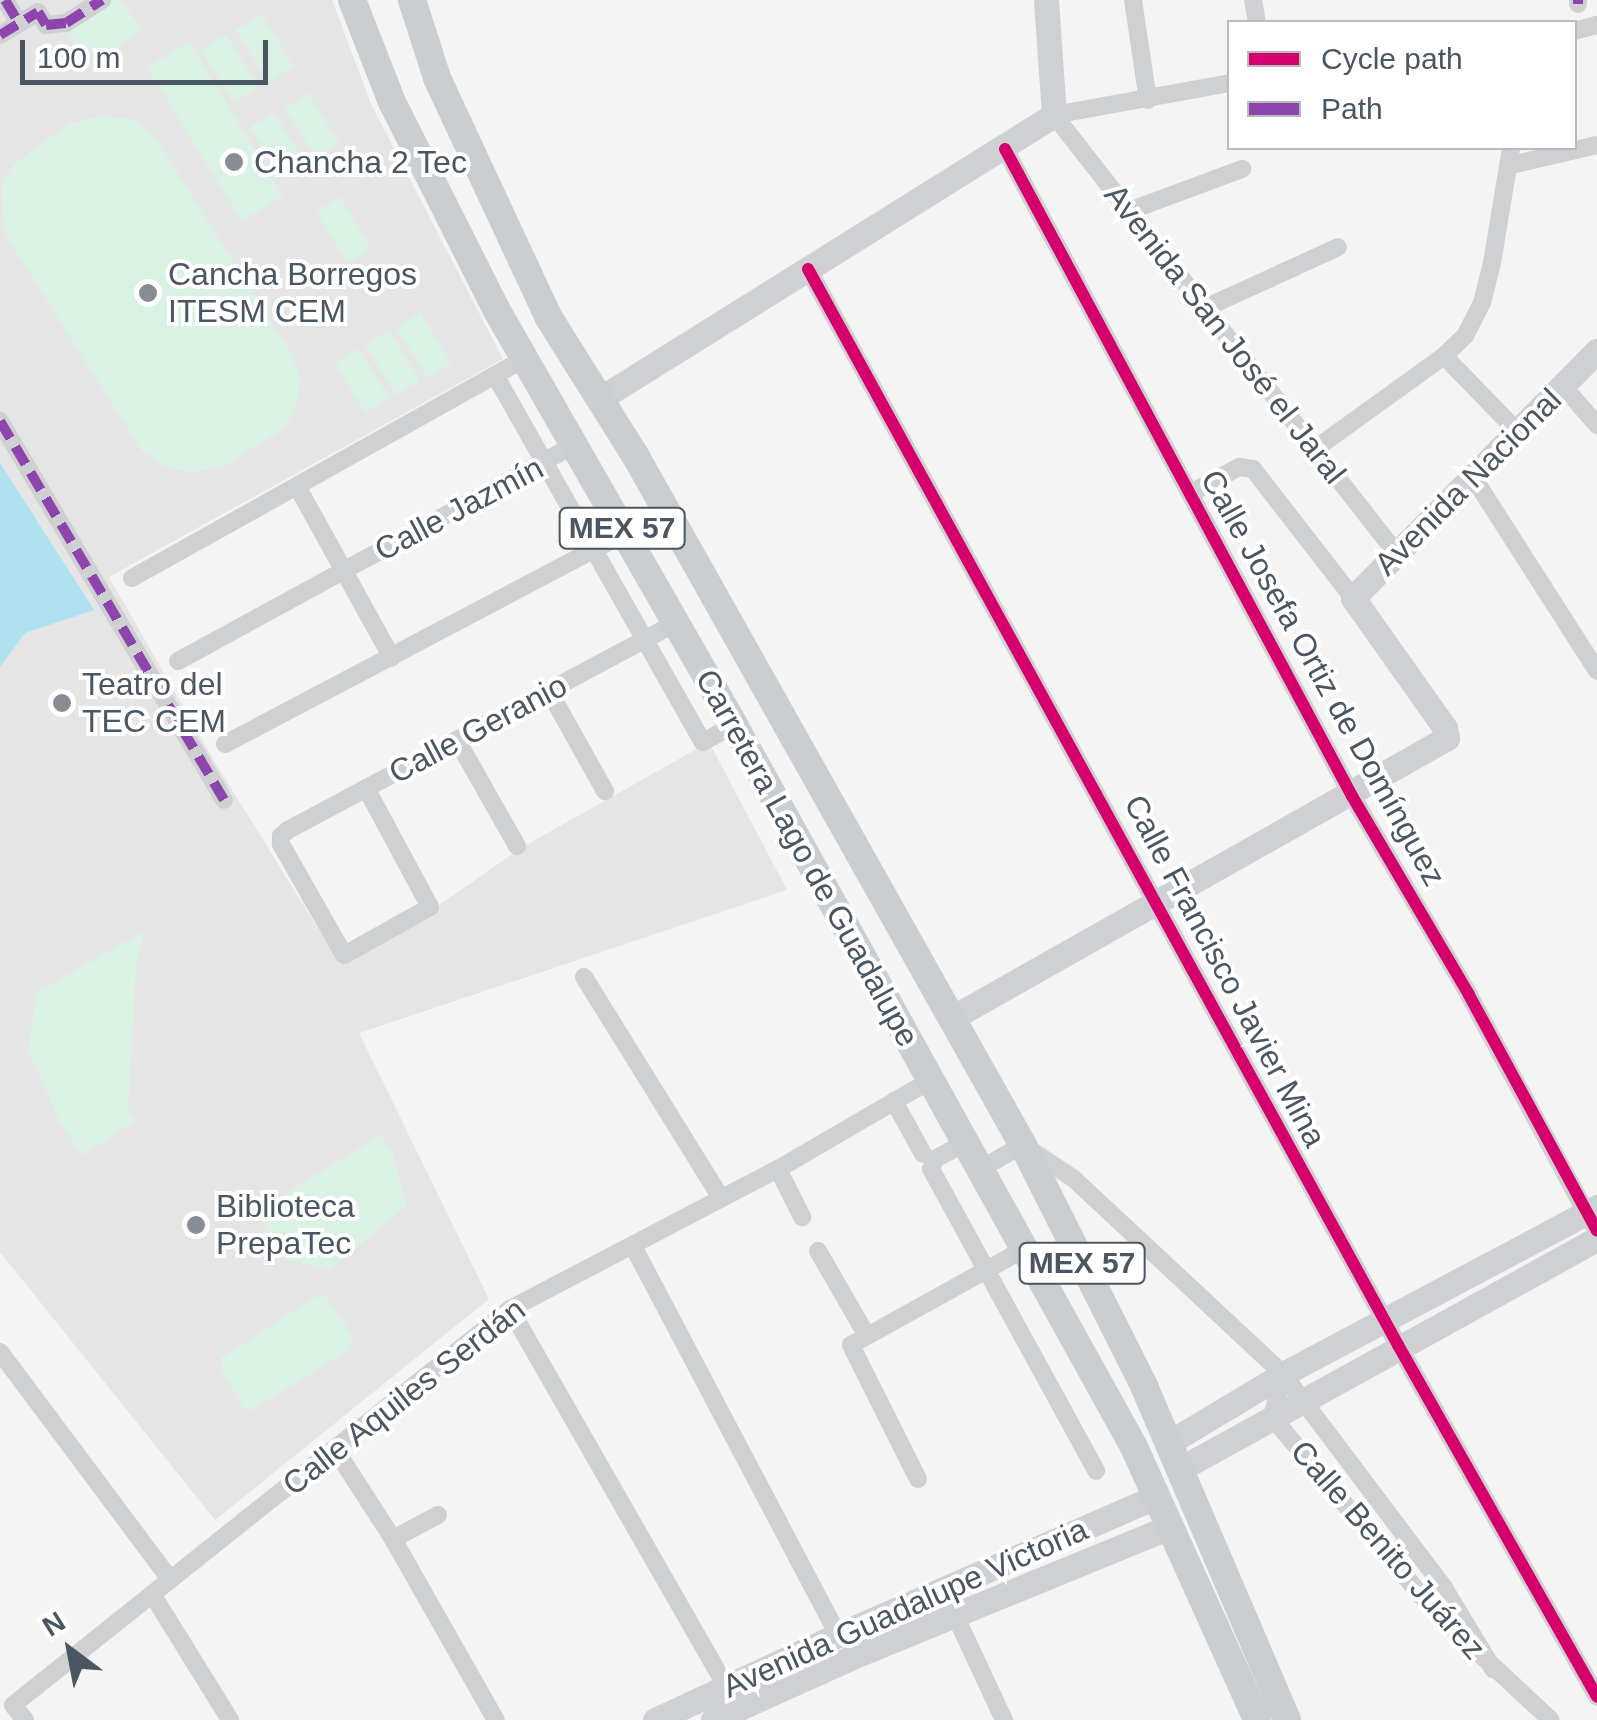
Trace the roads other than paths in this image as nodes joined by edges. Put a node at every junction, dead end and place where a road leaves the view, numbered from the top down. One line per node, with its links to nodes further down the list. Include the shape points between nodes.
1 (5, 0): 7 (street)
2 (102, 0): 7 (street, via 56,26 46,25 38,12)
3 (352, 0): 22 (main road, Carretera Lago de Guadalupe / MEX 57, via 392,102)
4 (412, 0): 25 (main road, Carretera Lago de Guadalupe / MEX 57, via 438,78 508,233 549,318)
5 (1046, 0): 11 (street)
6 (1134, 0): 10 (street)
7 (19, 23): 8 (street)
8 (0, 35)
9 (1227, 84): 10 (street)
10 (1148, 100): 11 (street)
11 (1054, 114): 12 (street); 16 (street, Avenida San José el Jaral)
12 (1005, 148): 18 (street); 36 (street, Calle Josefa Ortiz de Domínguez)
13 (1558, 150): 14 (street)
14 (1511, 156): 21 (street, via 1482,302 1465,336)
15 (1242, 168): 16 (street)
16 (1129, 211): 19 (street, Avenida San José el Jaral)
17 (1338, 247): 19 (street)
18 (808, 268): 25 (street); 57 (street, Calle Francisco Javier Mina)
19 (1205, 308): 30 (street, Avenida San José el Jaral)
20 (1597, 352): 24 (street, Avenida Nacional)
21 (1444, 356): 28 (street); 30 (street)
22 (524, 359): 23 (street); 29 (main road, Carretera Lago de Guadalupe / MEX 57)
23 (495, 375): 32 (street); 35 (street)
24 (1563, 386): 27 (street); 28 (street, Avenida Nacional)
25 (600, 398): 31 (main road, Carretera Lago de Guadalupe / MEX 57)
26 (0, 422): 55 (street)
27 (1597, 425)
28 (1518, 432): 33 (street, Avenida Nacional)
29 (574, 446): 32 (street, Calle Jazmín); 34 (main road, Carretera Lago de Guadalupe / MEX 57)
30 (1315, 449): 39 (street, Avenida San José el Jaral)
31 (635, 455): 34 (main road); 59 (main road, Carretera Lago de Guadalupe / MEX 57)
32 (544, 462): 38 (street); 40 (street, Calle Jazmín)
33 (1473, 477): 39 (street, Avenida Nacional); 47 (street)
34 (593, 478): 37 (main road, Carretera Lago de Guadalupe / MEX 57)
35 (297, 486): 40 (street); 41 (street)
36 (1191, 493): 42 (street, via 1239,467 1253,469); 54 (street, Calle Josefa Ortiz de Domínguez)
37 (624, 533): 38 (street); 43 (main road, Carretera Lago de Guadalupe / MEX 57)
38 (594, 550): 44 (street); 45 (street)
39 (1396, 554): 42 (street, Avenida Nacional)
40 (344, 571): 45 (street); 46 (street, Calle Jazmín)
41 (132, 578)
42 (1353, 598): 54 (street, Avenida Nacional, via 1447,738)
43 (675, 623): 44 (street, Calle Geranio); 49 (main road, Carretera Lago de Guadalupe / MEX 57)
44 (644, 640): 48 (street, Calle Geranio); 49 (street, via 704,742)
45 (392, 658): 51 (street)
46 (178, 661)
47 (1597, 671)
48 (549, 691): 50 (street, Calle Geranio); 53 (street)
49 (734, 726): 60 (main road, Carretera Lago de Guadalupe / MEX 57)
50 (456, 740): 52 (street, Calle Geranio); 56 (street)
51 (225, 744)
52 (366, 788): 52 (street, Calle Geranio, via 282,836 344,955 430,907)
53 (605, 791)
54 (1352, 796): 57 (street, Avenida Nacional); 69 (street, Calle Josefa Ortiz de Domínguez)
55 (224, 800)
56 (517, 846)
57 (1155, 906): 59 (street, Avenida Nacional); 75 (street, Calle Francisco Javier Mina)
58 (584, 977): 67 (street)
59 (950, 1020): 63 (main road, Carretera Lago de Guadalupe / MEX 57)
60 (931, 1080): 61 (street, Calle Aquiles Serdán); 62 (main road, Carretera Lago de Guadalupe / MEX 57)
61 (894, 1101): 64 (street); 65 (street, Calle Aquiles Serdán)
62 (966, 1143): 66 (main road, Carretera Lago de Guadalupe / MEX 57); 73 (street, via 931,1169)
63 (1024, 1145): 66 (street); 79 (street, via 1074,1180); 82 (main road, Carretera Lago de Guadalupe / MEX 57)
64 (923, 1154)
65 (778, 1168): 67 (street, Calle Aquiles Serdán); 68 (street)
66 (980, 1169): 71 (main road, Carretera Lago de Guadalupe / MEX 57)
67 (721, 1198): 70 (street, Calle Aquiles Serdán)
68 (802, 1217)
69 (1594, 1222): 75 (street); 77 (street)
70 (633, 1246): 74 (street, Calle Aquiles Serdán); 94 (street)
71 (1024, 1250): 73 (street); 87 (main road, Carretera Lago de Guadalupe / MEX 57)
72 (818, 1251): 76 (street)
73 (986, 1269): 76 (street); 85 (street)
74 (510, 1309): 83 (street, Calle Aquiles Serdán); 97 (street)
75 (1385, 1321): 77 (street, Calle Francisco Javier Mina); 79 (street)
76 (866, 1334): 86 (street, via 850,1345)
77 (1398, 1346): 80 (street); 96 (street, Calle Francisco Javier Mina)
78 (0, 1352): 91 (street)
79 (1283, 1374): 80 (street); 81 (street); 82 (street)
80 (1305, 1398): 81 (street); 95 (street, via 1444,1588)
81 (1272, 1416): 84 (street); 95 (street, Calle Benito Juárez, via 1435,1612)
82 (1170, 1442): 84 (main road, Carretera Lago de Guadalupe / MEX 57)
83 (335, 1449): 90 (street); 91 (street, Calle Aquiles Serdán)
84 (1180, 1469): 105 (main road, Carretera Lago de Guadalupe / MEX 57)
85 (1096, 1471)
86 (918, 1479)
87 (1156, 1497): 89 (main road, Carretera Lago de Guadalupe / MEX 57); 94 (street, Avenida Guadalupe Victoria)
88 (438, 1515): 90 (street)
89 (1170, 1527): 93 (street, Avenida Guadalupe Victoria); 104 (main road, Carretera Lago de Guadalupe / MEX 57)
90 (393, 1539): 100 (street)
91 (170, 1579): 92 (street, Calle Aquiles Serdán)
92 (152, 1594): 98 (street, Calle Aquiles Serdán); 99 (street)
93 (955, 1615): 97 (street, Avenida Guadalupe Victoria); 103 (street)
94 (838, 1635): 97 (street, Avenida Guadalupe Victoria)
95 (1493, 1669): 106 (street, Calle Benito Juárez)
96 (1597, 1697)
97 (740, 1704): 101 (street, Avenida Guadalupe Victoria); 102 (street, Avenida Guadalupe Victoria)
98 (19, 1712)
99 (230, 1720)
100 (496, 1720)
101 (655, 1720)
102 (713, 1720)
103 (1004, 1720)
104 (1256, 1720)
105 (1287, 1720)
106 (1551, 1720)

